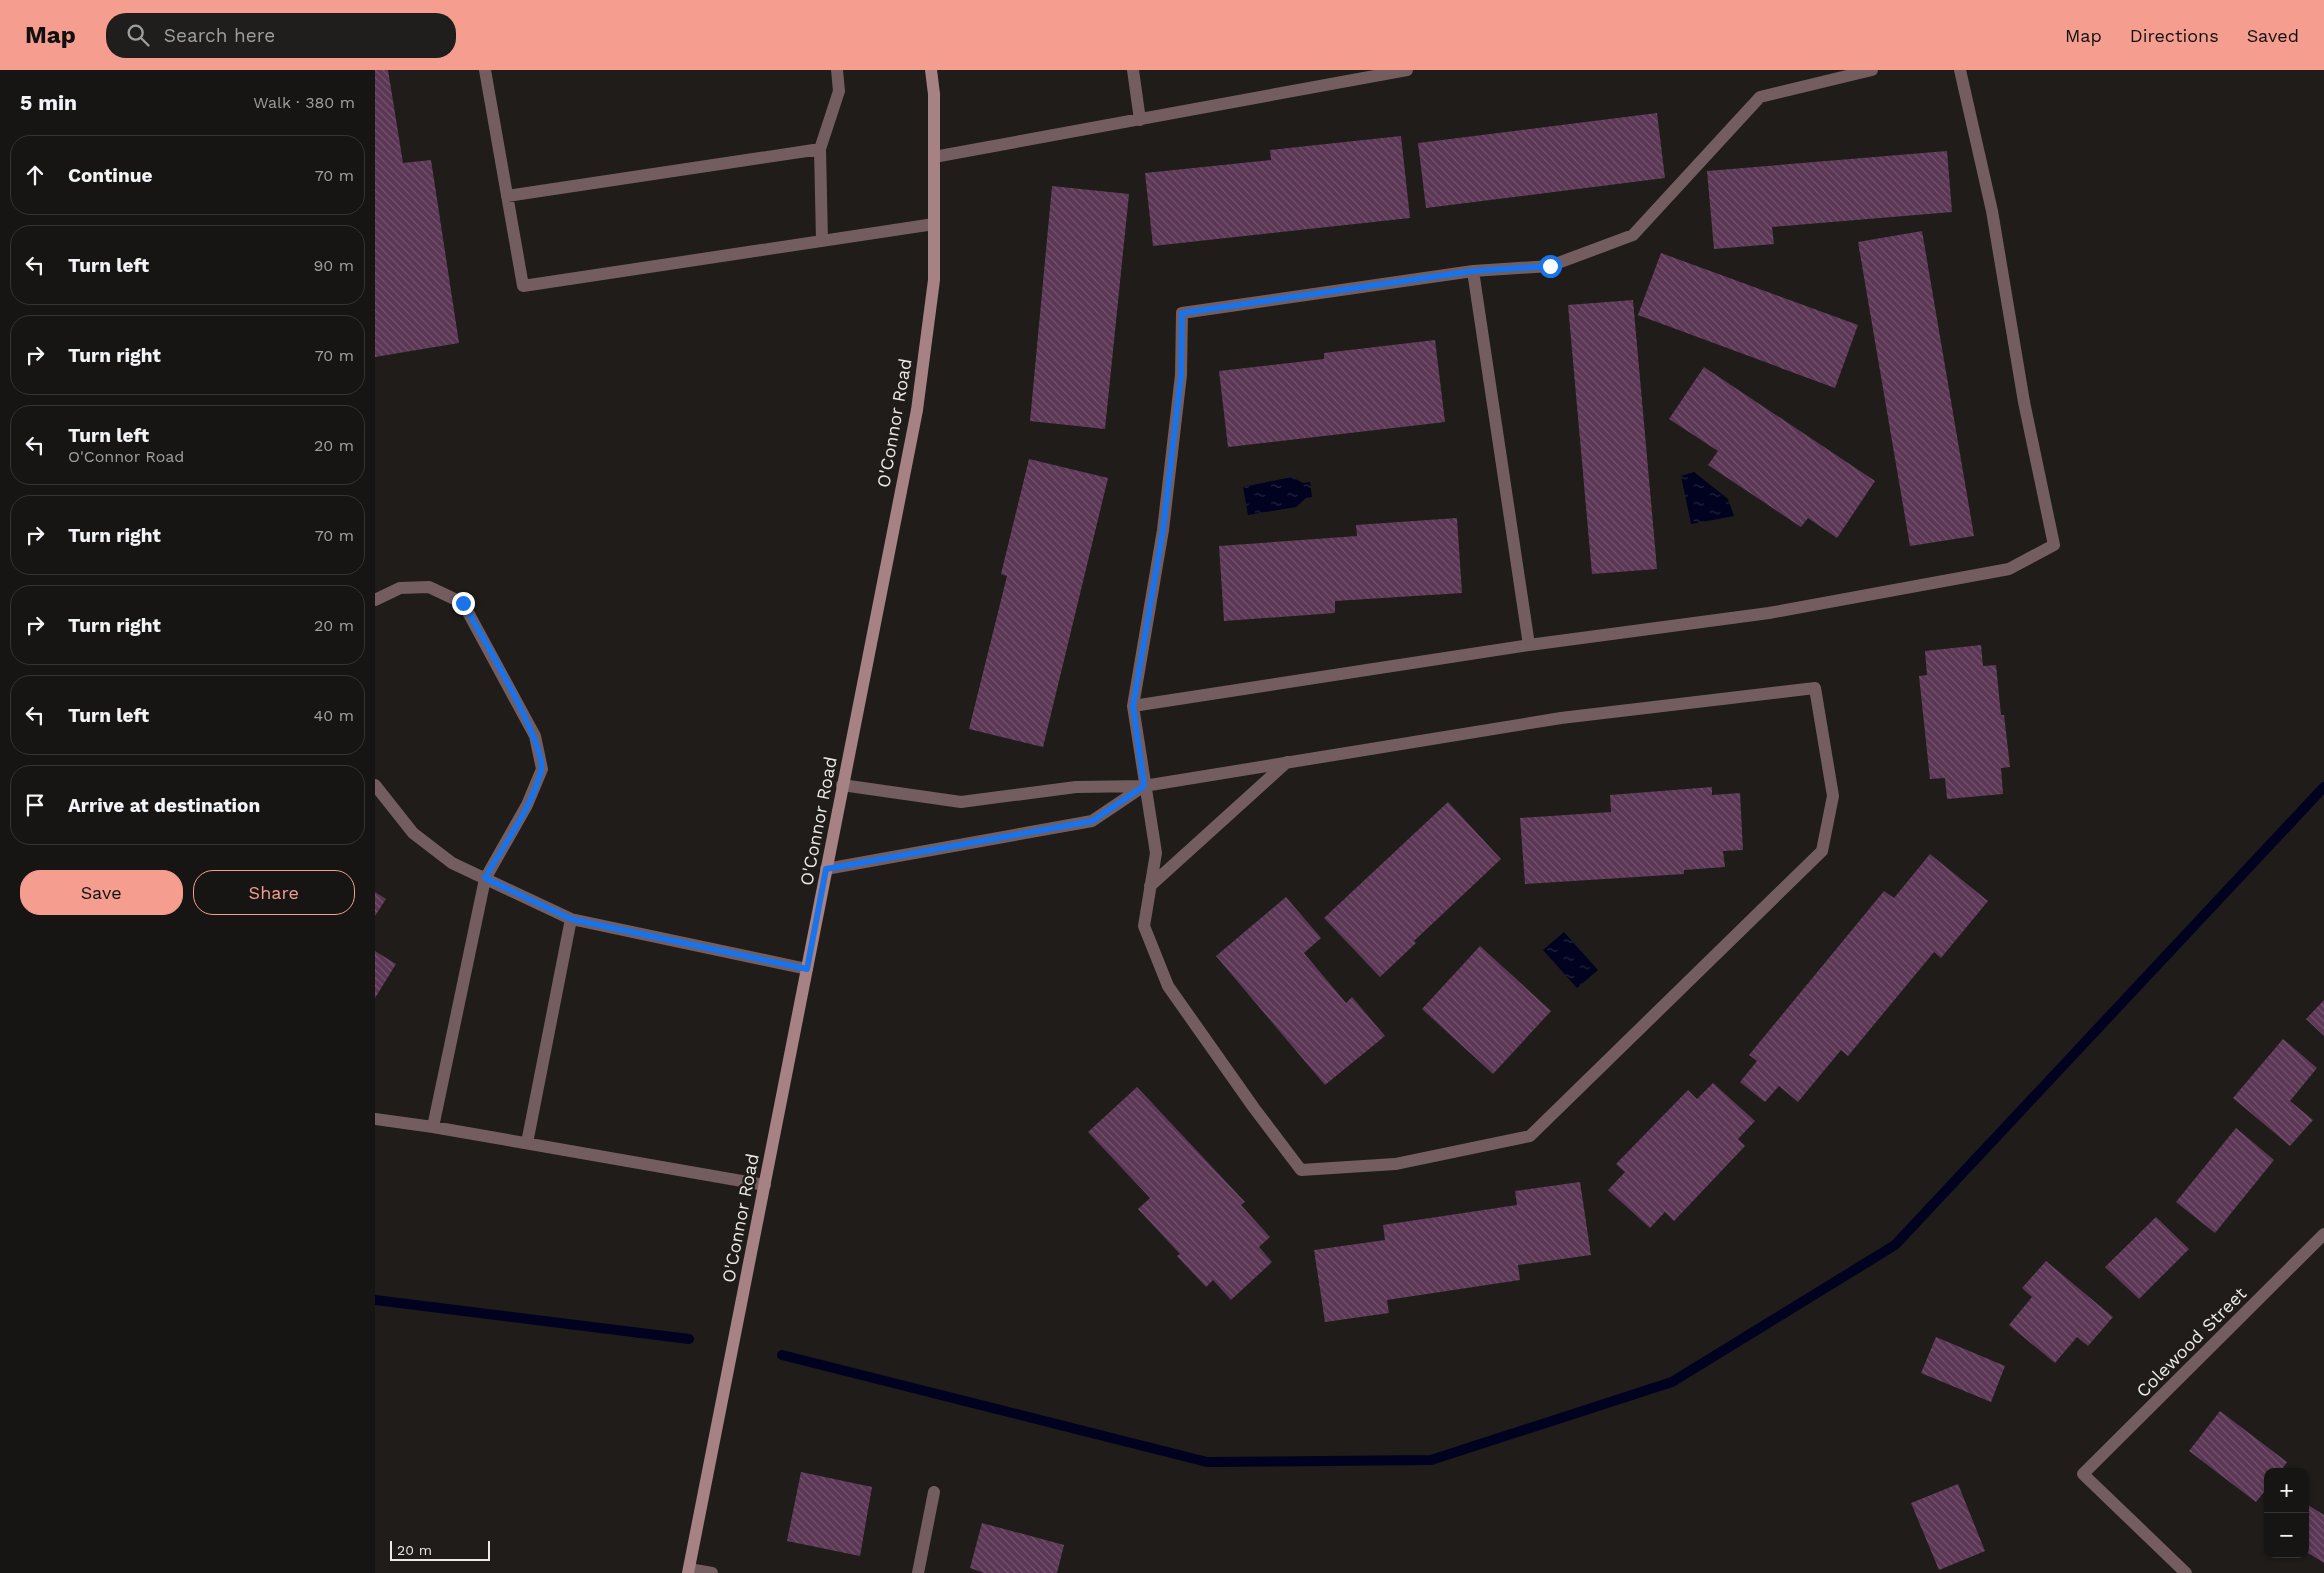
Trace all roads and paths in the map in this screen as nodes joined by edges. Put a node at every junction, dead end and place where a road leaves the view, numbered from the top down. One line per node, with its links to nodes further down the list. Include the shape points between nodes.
1 (485, 70): 11 (street)
2 (837, 70): 9 (street, via 839,91)
3 (931, 70): 10 (main road, O'Connor Road)
4 (1133, 70): 8 (street)
5 (1407, 70): 8 (street)
6 (1872, 70): 14 (street, via 1760,97 1633,235 1550,266)
7 (1960, 70): 16 (street, via 1992,211 2054,545 2009,569 1769,613)
8 (1140, 120): 10 (street)
9 (820, 149): 11 (street); 13 (street)
10 (934, 157): 12 (main road, O'Connor Road)
11 (507, 196): 13 (street, via 523,286)
12 (934, 224): 13 (street); 20 (main road, O'Connor Road, via 934,280 917,410)
13 (822, 240)
14 (1473, 271): 16 (street); 17 (street, via 1182,313 1181,375 1163,530)
15 (375, 600): 24 (street, via 400,588 429,587 463,603 535,736 542,769 527,805)
16 (1529, 645): 17 (street)
17 (1133, 706): 21 (street)
18 (1287, 762): 21 (street); 25 (street); 25 (street, via 1561,718 1815,688 1833,796 1822,851 1531,1136 1395,1164 1301,1170 1168,986 1144,926)
19 (375, 785): 22 (street)
20 (842, 785): 21 (street, via 961,802 1076,787); 23 (main road, O'Connor Road)
21 (1144, 786): 23 (street, via 1092,821); 25 (street, via 1156,853)
22 (380, 796): 24 (street, via 413,833 452,863)
23 (826, 869): 27 (main road, O'Connor Road)
24 (485, 878): 26 (street); 29 (street)
25 (1150, 886)
26 (571, 919): 27 (street); 30 (street)
27 (807, 969): 31 (main road, O'Connor Road)
28 (375, 1119): 29 (street)
29 (433, 1127): 30 (street)
30 (527, 1143): 31 (street)
31 (765, 1185): 34 (main road, O'Connor Road)
32 (2324, 1234): 37 (street, Colewood Street, via 2083,1474)
33 (934, 1492): 36 (street)
34 (689, 1571): 35 (street)
35 (712, 1573)
36 (918, 1573)
37 (2186, 1573)

